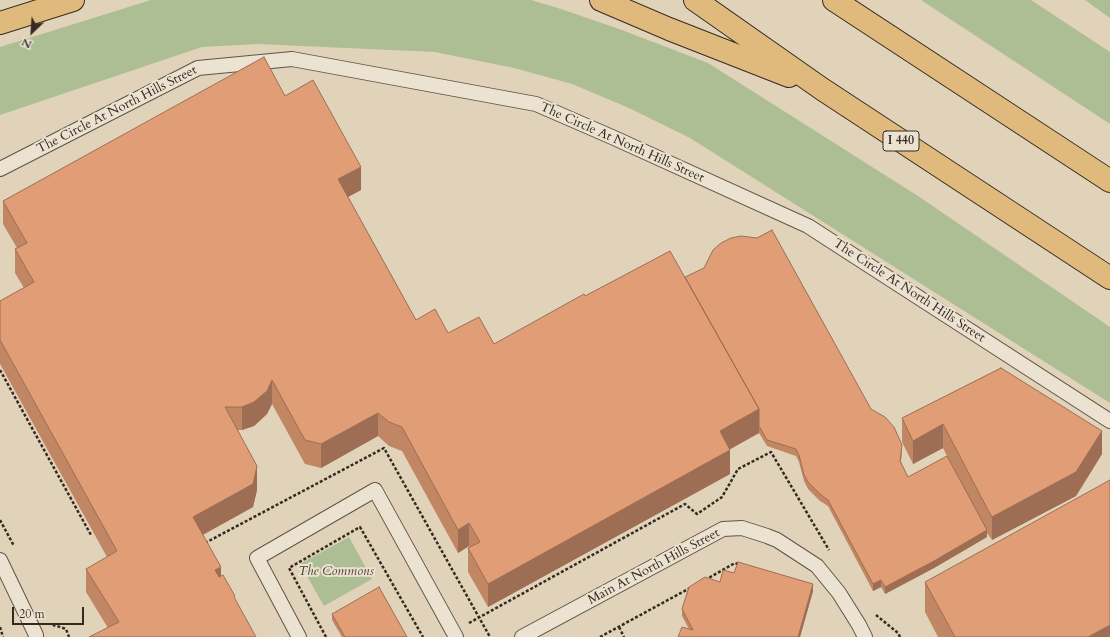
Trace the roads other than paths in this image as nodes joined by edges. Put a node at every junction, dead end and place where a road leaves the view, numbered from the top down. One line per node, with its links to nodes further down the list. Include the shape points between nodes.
1 (73, 0): 5 (highway)
2 (601, 0): 6 (highway)
3 (696, 0): 6 (highway, I 440)
4 (834, 0): 8 (highway)
5 (0, 23)
6 (822, 89): 9 (highway, I 440)
7 (0, 169): 10 (lane, The Circle At North Hills Street, via 198,68 292,59 536,104 808,226)
8 (1110, 182)
9 (1110, 278)
10 (1062, 389): 11 (lane); 12 (lane, The Circle At North Hills Street)
11 (1051, 398)
12 (1110, 421)
13 (0, 560): 14 (lane)
14 (36, 637)
15 (299, 637): 16 (lane, via 256,558 375,490)
16 (456, 637)
17 (522, 637): 18 (lane, Main At North Hills Street, via 723,529 742,528 777,540 817,566 839,593)
18 (865, 637)

